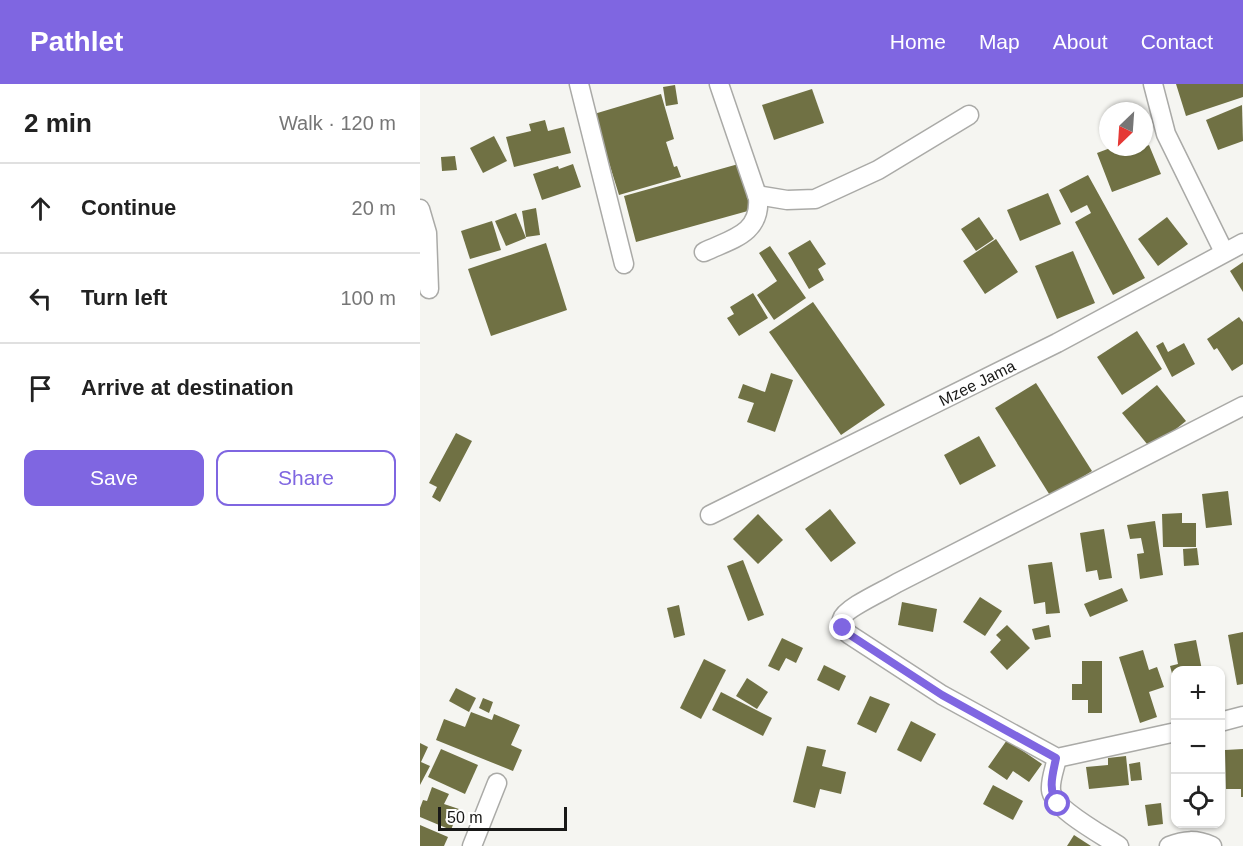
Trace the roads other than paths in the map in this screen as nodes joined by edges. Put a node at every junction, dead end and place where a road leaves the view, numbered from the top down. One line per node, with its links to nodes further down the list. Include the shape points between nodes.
1 (579, 84): 10 (street)
2 (719, 84): 5 (street)
3 (1153, 84): 9 (street, via 1166,134)
4 (969, 115): 5 (street, via 879,170 815,200)
5 (756, 195): 8 (street, via 755,222 742,234)
6 (420, 209): 11 (street, via 427,233)
7 (1243, 243): 9 (street, Mzee Jama)
8 (704, 252)
9 (1224, 252): 13 (street, Mzee Jama, via 1057,343)
10 (624, 264)
11 (429, 288)
12 (1243, 406): 17 (street, via 897,583 843,616 843,628 850,635 942,695)
13 (710, 515)
14 (1243, 716): 15 (street)
15 (1225, 721)
16 (1171, 733): 17 (street)
17 (1056, 758): 20 (street, via 1052,796 1066,811)
18 (497, 783): 19 (street)
19 (472, 846)
20 (1119, 846)
21 (1168, 846): 22 (street, via 1192,841)
22 (1212, 846)

